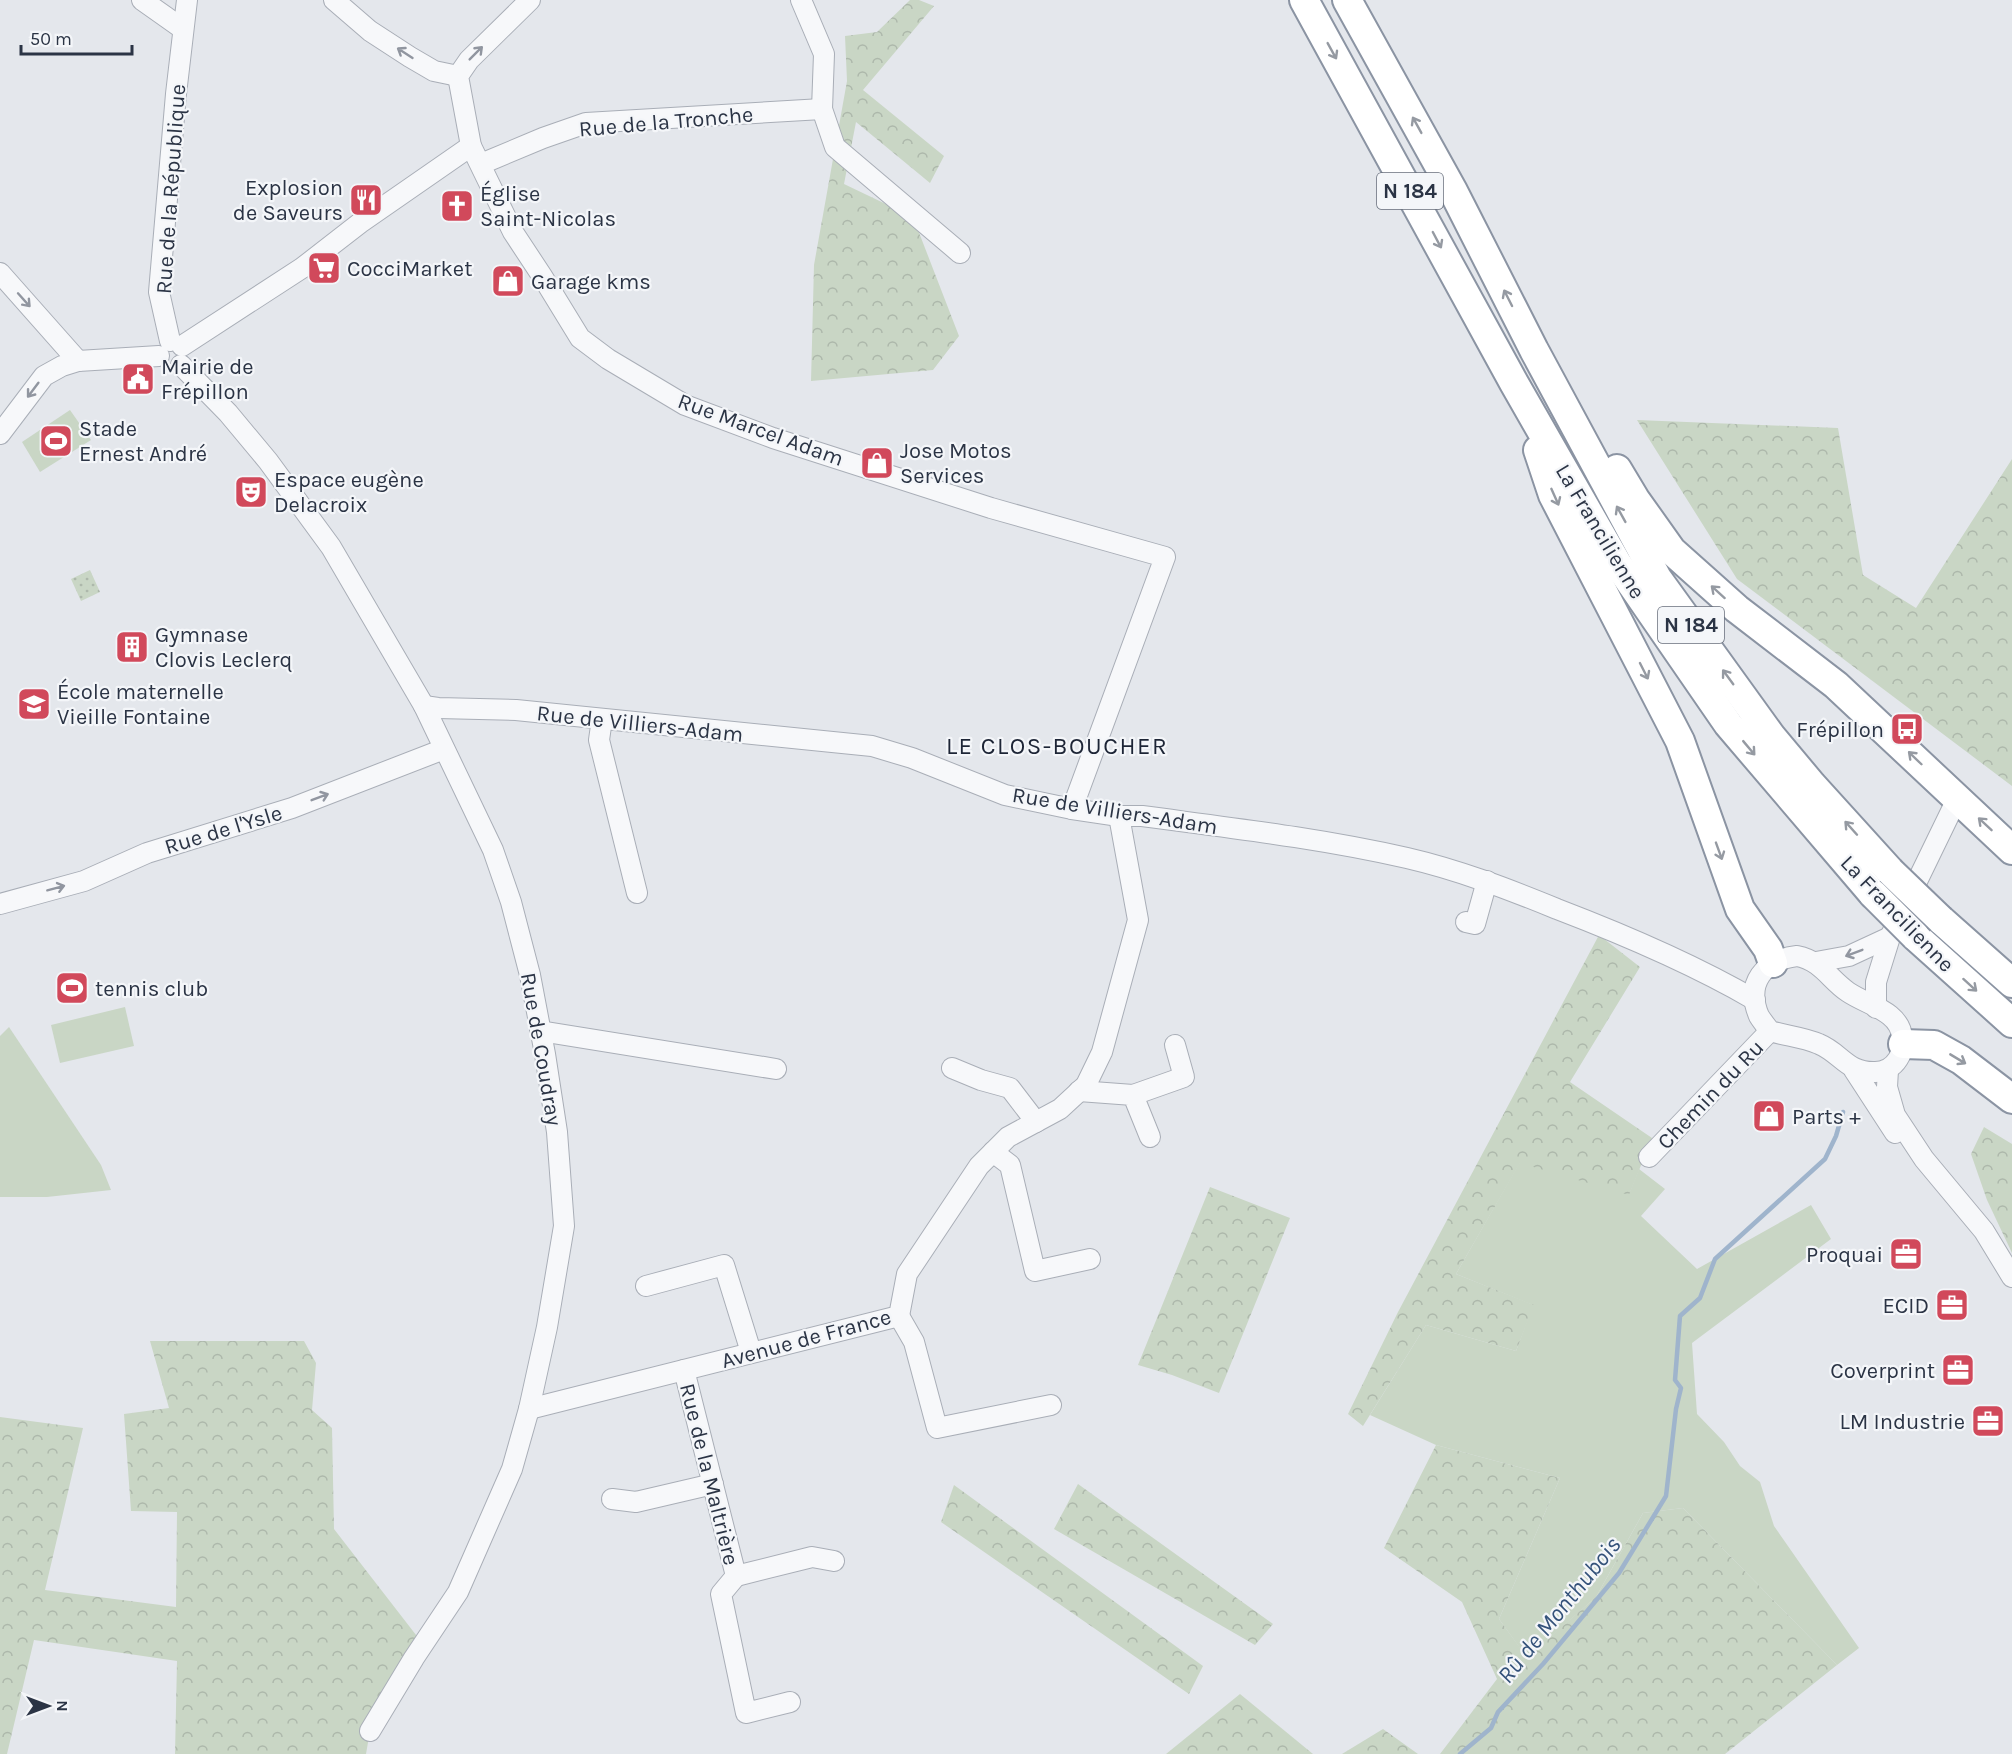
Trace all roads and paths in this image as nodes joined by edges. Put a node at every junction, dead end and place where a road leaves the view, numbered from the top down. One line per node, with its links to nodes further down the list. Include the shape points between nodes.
1 (142, 0): 8 (street)
2 (187, 0): 8 (street, Rue de la République)
3 (334, 0): 9 (street, one-way to 3, via 434,71 410,57 370,31)
4 (530, 0): 9 (street, one-way to 4, via 469,60)
5 (801, 0): 10 (street, via 824,54)
6 (1304, 0): 18 (highway, La Francilienne / N 184, one-way to 18)
7 (1347, 0): 15 (highway, La Francilienne / N 184, one-way to 7, via 1453,190)
8 (183, 29): 16 (street, Rue de la République, via 159,292)
9 (458, 76): 11 (street, Rue Marcel Adam)
10 (822, 109): 12 (street, Rue de la Tronche, via 586,123); 13 (street, via 835,147)
11 (471, 146): 12 (street, Rue Marcel Adam); 16 (street, via 302,268)
12 (481, 164): 24 (street, Rue Marcel Adam, via 513,232 580,338 686,405 773,438 991,508 1166,556)
13 (960, 253)
14 (0, 273): 17 (street, one-way to 17)
15 (1534, 350): 23 (highway, one-way to 15, via 1836,685 1737,609 1672,551 1635,499 1569,390); 35 (highway, La Francilienne / N 184, one-way to 15, bridge, via 1890,871 1771,736 1657,578)
16 (173, 352): 17 (street); 20 (street, Rue de Coudray, via 268,461 331,547)
17 (78, 361): 19 (street, one-way to 19, via 44,376)
18 (1514, 383): 31 (highway, La Francilienne / N 184, one-way to 31, bridge, via 1617,564 1728,724 1873,894); 33 (highway, one-way to 33, via 1553,495 1680,741 1740,909 1768,950)
19 (0, 434)
20 (424, 706): 21 (street, Rue de Villiers-Adam); 22 (street, Rue de Coudray)
21 (602, 718): 24 (street, Rue de Villiers-Adam, via 872,746 1005,795); 28 (street, via 599,740)
22 (444, 749): 29 (street, Rue de l'Ysle, one-way to 22, via 84,881 147,853 292,808); 39 (street, Rue de Coudray, via 493,850 511,902)
23 (1958, 799): 26 (highway, one-way to 23); 31 (street)
24 (1072, 809): 25 (street, Rue de Villiers-Adam)
25 (1119, 816): 27 (street, Rue de Villiers-Adam, via 1323,841 1408,858); 47 (street, Avenue de France, via 1138,920 1102,1052)
26 (2012, 850)
27 (1487, 881): 30 (street, via 1475,924); 34 (street, Rue de Villiers-Adam, via 1606,928)
28 (637, 893)
29 (0, 904)
30 (1466, 922)
31 (1902, 936): 32 (street, one-way to 32, via 1850,956); 37 (street, via 1876,982); 38 (highway, La Francilienne / N 184, one-way to 38)
32 (1816, 962): 33 (street, via 1784,957); 37 (street, via 1847,992)
33 (1766, 969): 34 (street); 36 (street, via 1755,987)
34 (1725, 982): 36 (street, Rue de Villiers-Adam)
35 (2012, 983)
36 (1755, 1000): 40 (street, via 1759,1016)
37 (1876, 1008): 41 (street, via 1894,1018 1902,1029)
38 (2012, 1023)
39 (540, 1031): 44 (street); 62 (street, Rue de Coudray, via 557,1132 564,1226 548,1327)
40 (1770, 1031): 45 (street, via 1821,1045); 53 (street, Chemin du Ru)
41 (1903, 1044): 46 (street, via 1898,1060); 49 (highway, one-way to 49, via 1934,1045 1961,1060)
42 (1175, 1045): 48 (street, via 1184,1077)
43 (952, 1068): 50 (street, via 1010,1088)
44 (776, 1069)
45 (1854, 1070): 46 (street); 54 (street, via 1892,1130)
46 (1888, 1070): 54 (street, via 1887,1087 1895,1115)
47 (1079, 1091): 48 (street); 50 (street, Avenue de France, via 1060,1109)
48 (1133, 1095): 51 (street)
49 (2012, 1099)
50 (1036, 1122): 52 (street, Avenue de France, via 1008,1137)
51 (1150, 1137)
52 (993, 1152): 55 (street, via 1010,1166 1035,1271); 58 (street, Avenue de France, via 979,1166 907,1274)
53 (1649, 1157)
54 (1924, 1158): 56 (street, via 1984,1232)
55 (1090, 1259)
56 (2012, 1277)
57 (646, 1286): 59 (street, via 724,1265)
58 (899, 1316): 59 (street, Avenue de France); 61 (street, via 914,1342 937,1428)
59 (751, 1352): 60 (street, Avenue de France)
60 (684, 1370): 62 (street, Avenue de France); 63 (street, Rue de la Maltrière)
61 (1051, 1405)
62 (529, 1409): 68 (street, Rue de Coudray, via 512,1469 458,1592)
63 (713, 1484): 64 (street, via 636,1502); 66 (street, Rue de la Maltrière)
64 (612, 1500)
65 (834, 1561): 66 (street, via 812,1557)
66 (736, 1576): 67 (street, Rue de la Maltrière, via 721,1594 746,1713)
67 (790, 1702)
68 (370, 1731)

